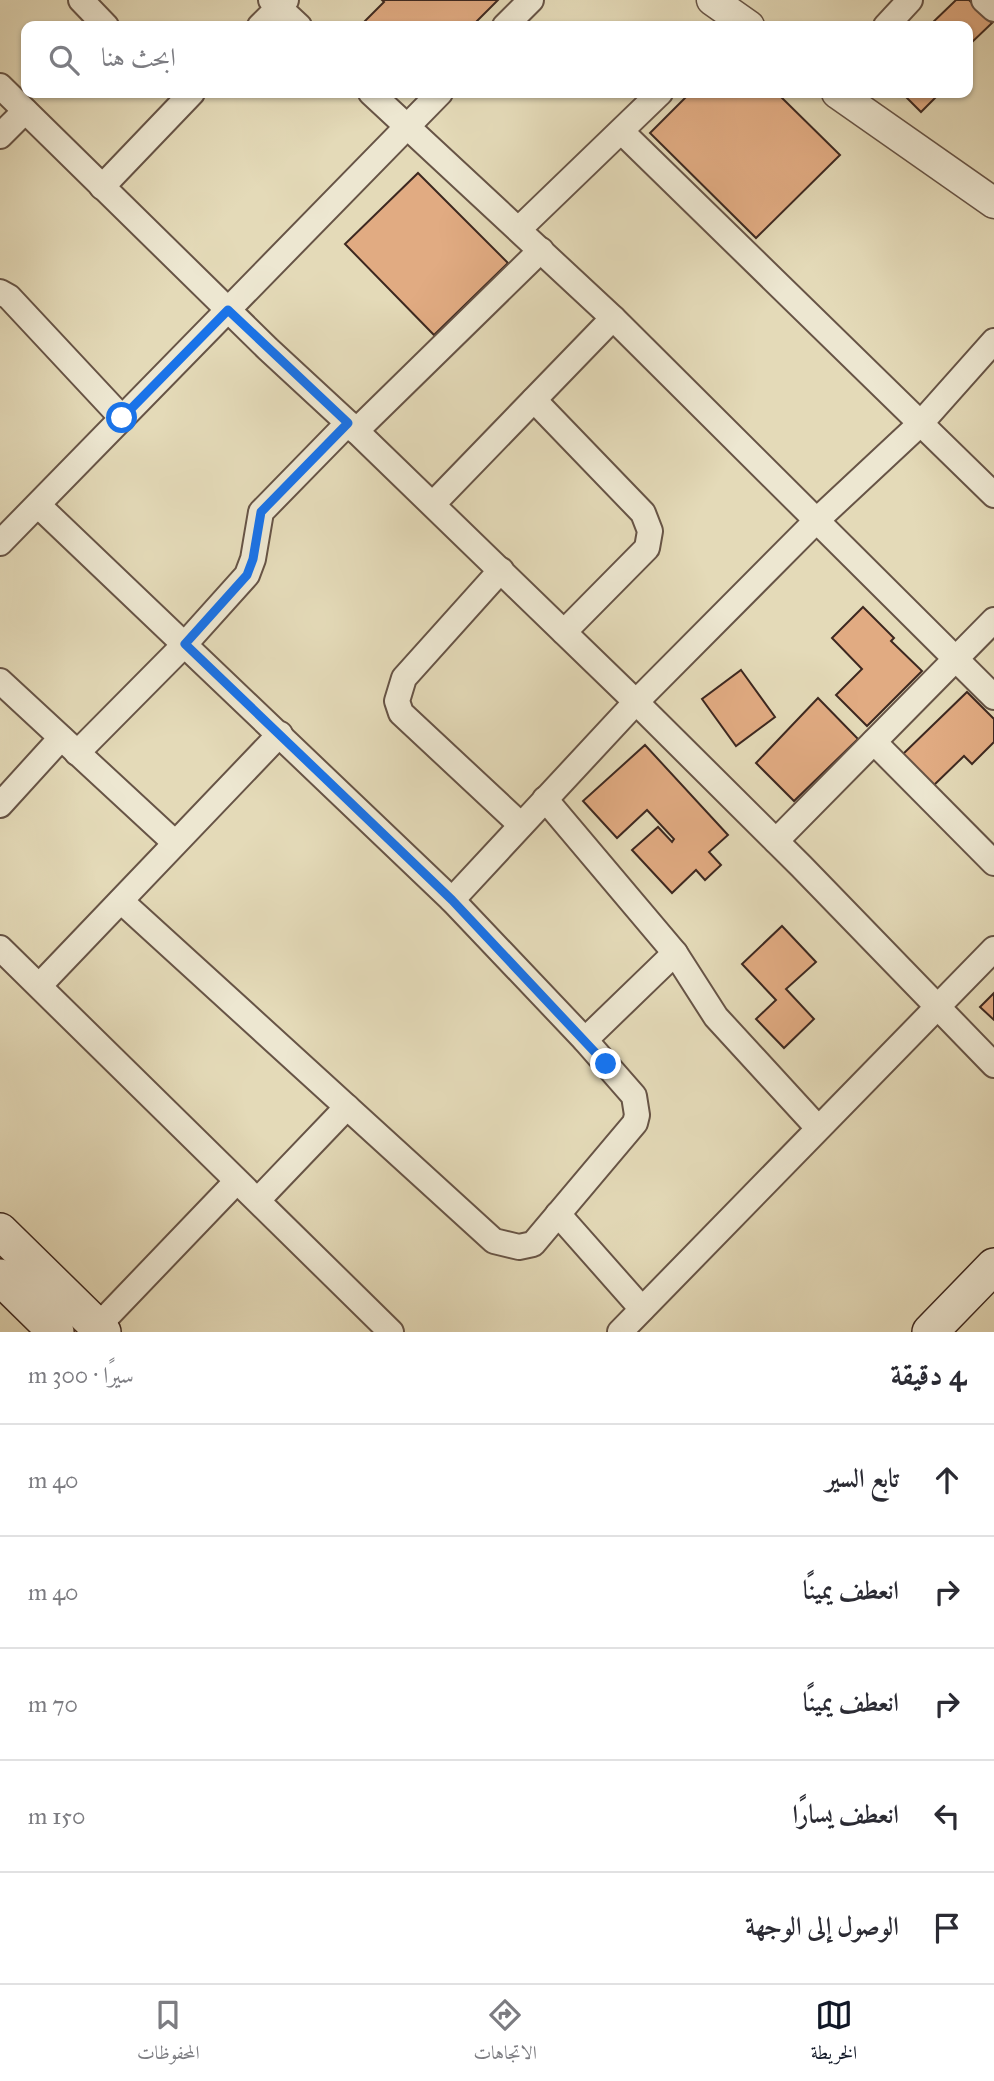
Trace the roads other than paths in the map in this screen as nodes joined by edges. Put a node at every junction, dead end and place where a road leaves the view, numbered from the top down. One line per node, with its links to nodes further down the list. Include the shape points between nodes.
1 (81, 0): 7 (street)
2 (531, 0): 10 (street)
3 (910, 0): 11 (street)
4 (984, 0): 6 (street)
5 (278, 3): 8 (street); 9 (street)
6 (994, 9)
7 (101, 21)
8 (264, 21)
9 (294, 21)
10 (510, 21)
11 (891, 21)
12 (0, 86): 18 (street)
13 (179, 98): 22 (street)
14 (376, 98): 19 (street)
15 (435, 98): 19 (street)
16 (655, 98): 20 (street)
17 (844, 98): 23 (street)
18 (25, 111): 21 (street); 22 (street)
19 (407, 126): 24 (street); 27 (street)
20 (622, 132): 24 (street); 32 (street)
21 (0, 136)
22 (102, 187): 27 (street)
23 (994, 203)
24 (519, 229): 25 (street)
25 (541, 250): 28 (street); 33 (street)
26 (0, 292): 31 (street)
27 (228, 310): 31 (street); 33 (street)
28 (613, 318): 30 (street); 37 (street)
29 (993, 346): 32 (street)
30 (534, 400): 35 (street); 41 (street, via 643,513 649,531 647,548)
31 (122, 418): 36 (street)
32 (921, 423): 34 (street); 37 (street)
33 (352, 427): 35 (street); 42 (street, via 261,512 247,575)
34 (994, 495)
35 (433, 504): 39 (street)
36 (37, 505): 38 (street); 42 (street)
37 (816, 521): 43 (street); 46 (street)
38 (0, 543)
39 (501, 570): 41 (street); 52 (street, via 404,678 397,701 401,713)
40 (994, 620): 43 (street)
41 (564, 632): 46 (street)
42 (185, 644): 47 (street); 49 (street)
43 (955, 659): 45 (street); 48 (street)
44 (0, 681): 49 (street)
45 (994, 697)
46 (636, 702): 50 (street); 53 (street)
47 (280, 734): 54 (street); 56 (street)
48 (874, 742): 53 (street); 55 (street)
49 (69, 746): 51 (street); 54 (street)
50 (545, 799): 52 (street); 60 (street)
51 (0, 804)
52 (522, 825): 56 (street)
53 (776, 841): 62 (street)
54 (174, 842): 57 (street)
55 (994, 863)
56 (452, 900): 63 (street)
57 (121, 901): 61 (street); 65 (street)
58 (0, 948): 61 (street)
59 (994, 949): 62 (street)
60 (675, 953): 63 (street); 66 (street, via 716,1017)
61 (40, 985): 67 (street)
62 (937, 1005): 64 (street); 66 (street)
63 (585, 1040): 69 (street, via 634,1096 637,1115)
64 (994, 1065)
65 (347, 1107): 68 (street); 69 (street, via 494,1241 519,1247 533,1244)
66 (818, 1128): 73 (street)
67 (236, 1182): 68 (street); 74 (street)
68 (258, 1200): 76 (street)
69 (558, 1214): 73 (street)
70 (0, 1231): 74 (main road)
71 (994, 1266): 78 (main road)
72 (0, 1277): 75 (main road)
73 (642, 1310): 77 (street)
74 (100, 1329)
75 (56, 1332)
76 (391, 1332)
77 (620, 1332)
78 (930, 1332)

